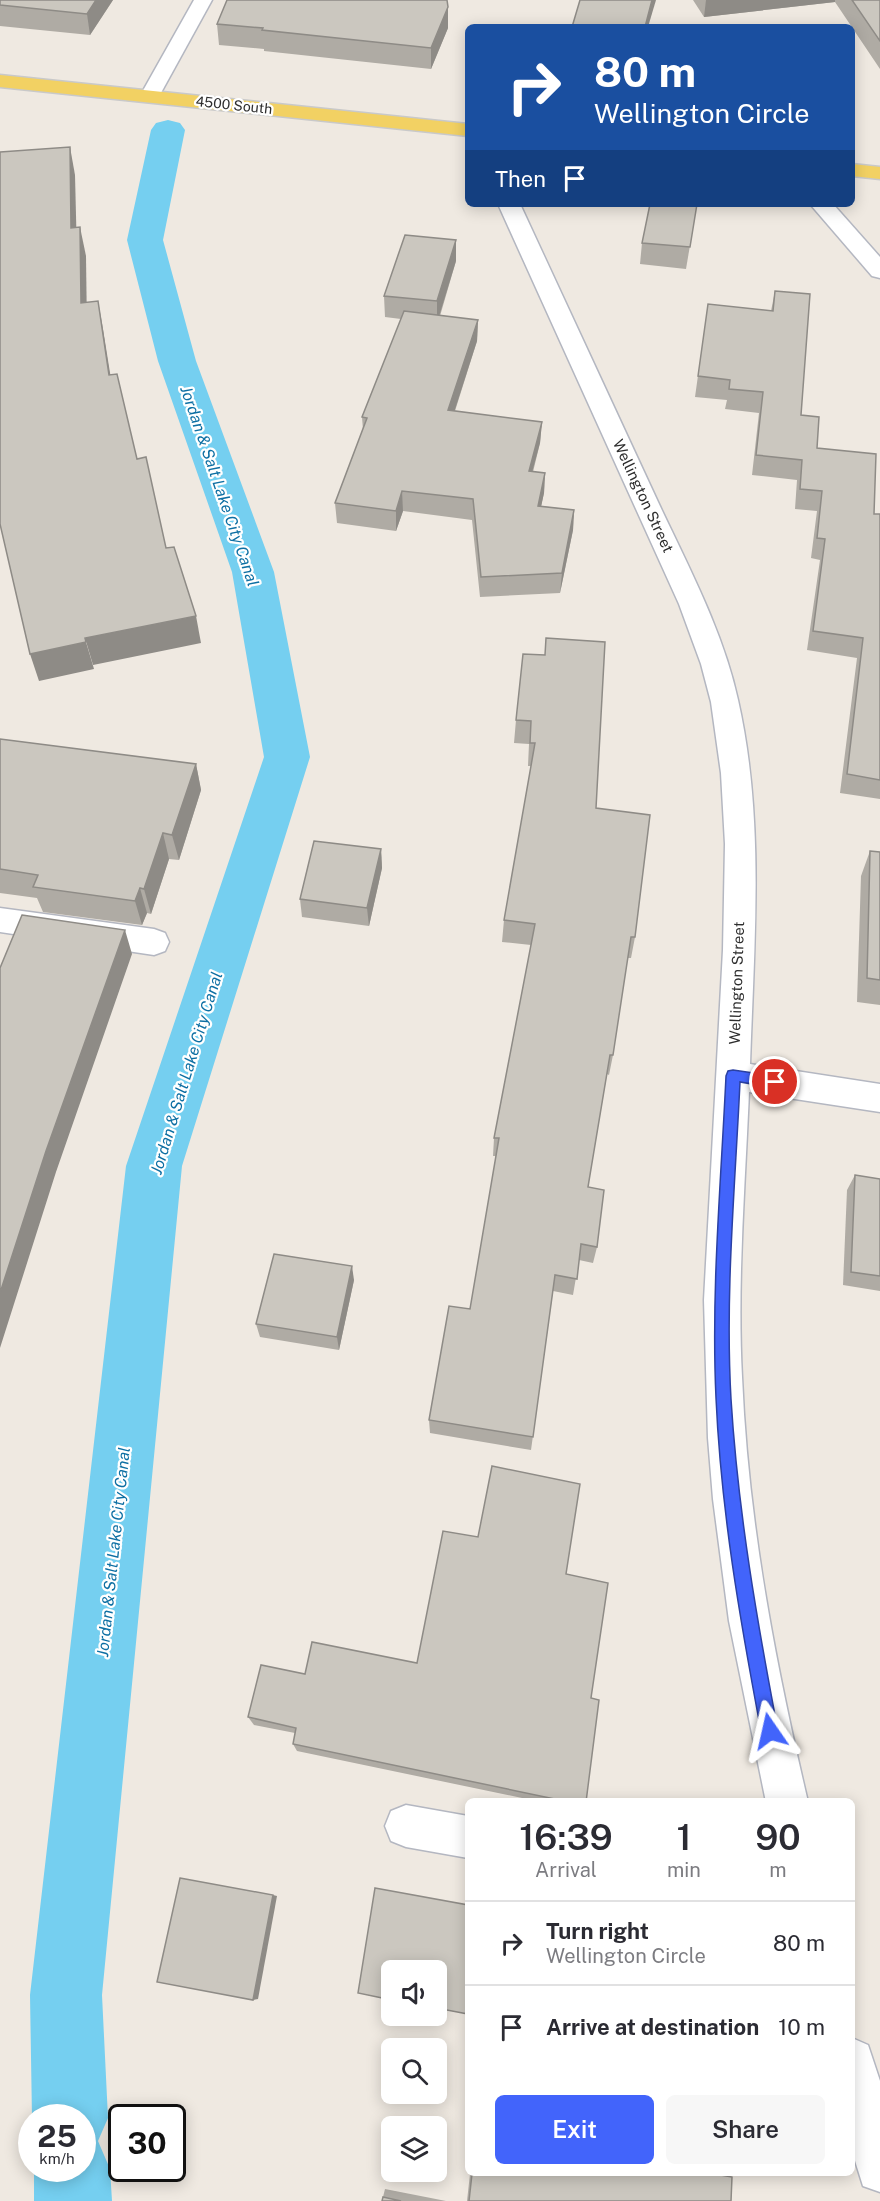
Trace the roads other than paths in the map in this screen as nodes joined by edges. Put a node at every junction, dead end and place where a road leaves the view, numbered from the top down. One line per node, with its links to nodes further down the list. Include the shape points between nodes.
1 (203, 0): 3 (street)
2 (0, 81): 3 (main road, 4500 South)
3 (150, 96): 4 (main road, 4500 South)
4 (465, 130)
5 (855, 170): 6 (main road)
6 (880, 173)
7 (510, 207): 12 (street, Wellington Street, via 692,604 724,699 734,757 741,877)
8 (824, 207): 9 (street)
9 (880, 271)
10 (0, 920): 11 (street)
11 (153, 942)
12 (733, 1076): 13 (street); 14 (street, Wellington Street, via 722,1312 729,1488 745,1603)
13 (880, 1098)
14 (786, 1798)
15 (406, 1826): 16 (street)
16 (465, 1836)
17 (855, 2073): 18 (street)
18 (880, 2169)

